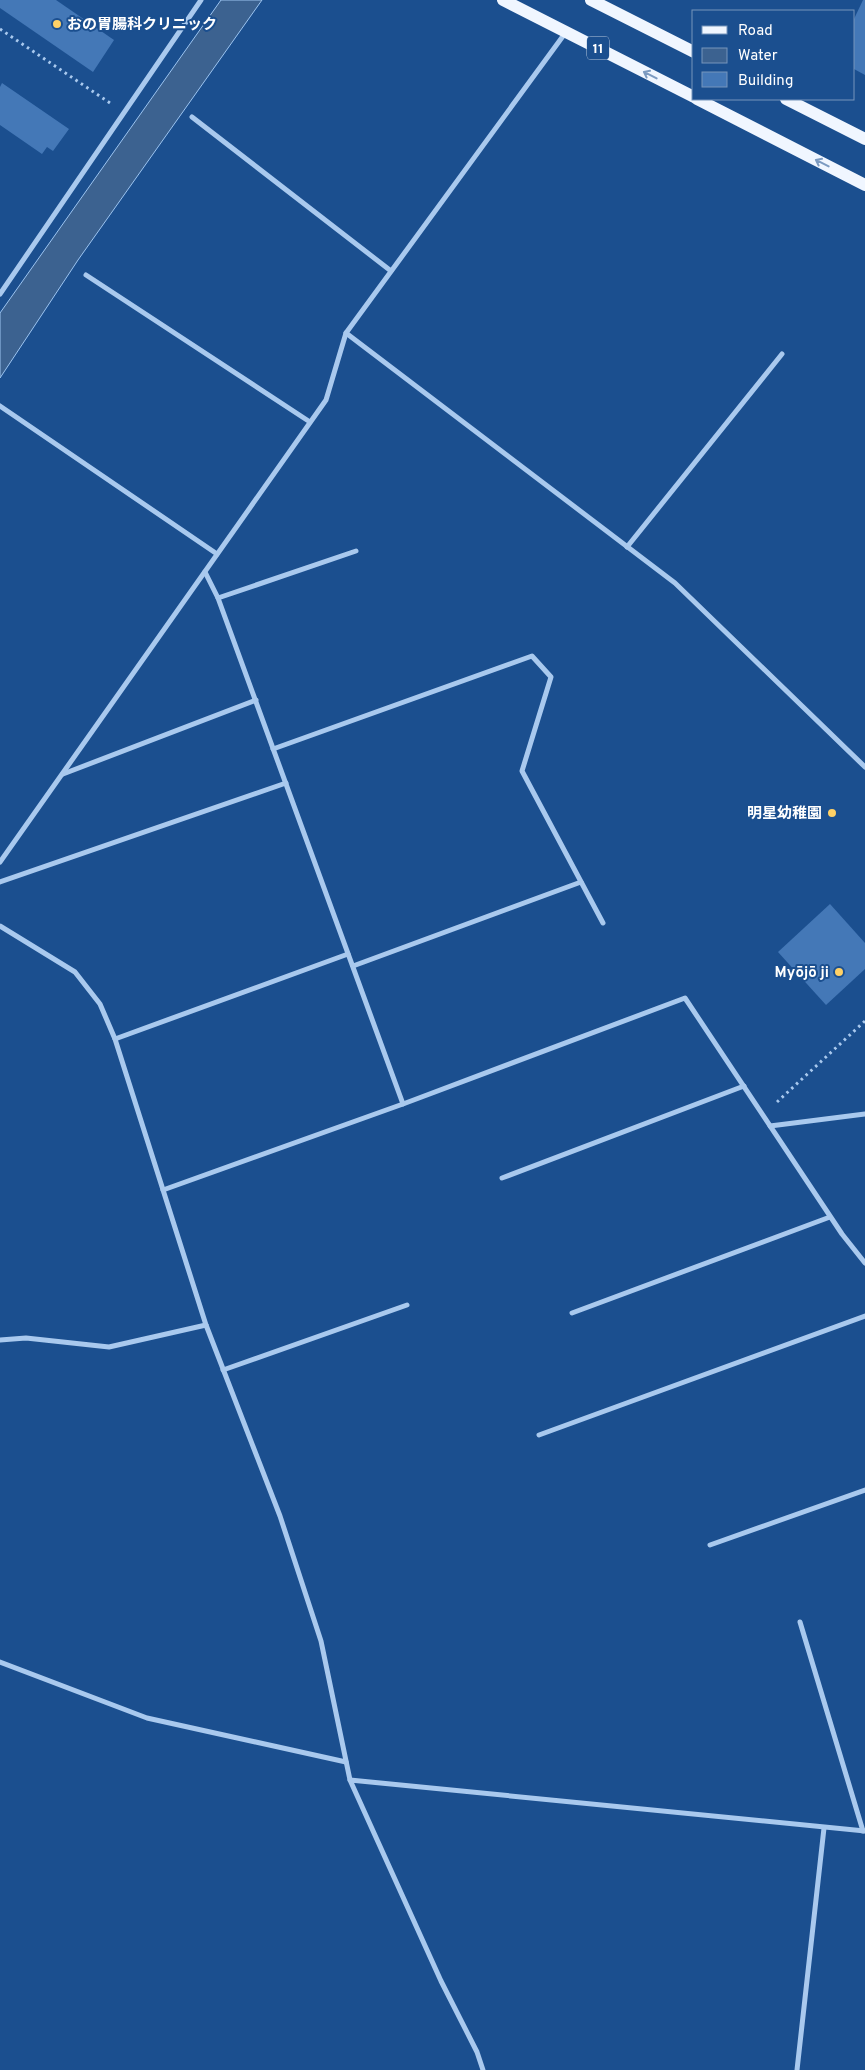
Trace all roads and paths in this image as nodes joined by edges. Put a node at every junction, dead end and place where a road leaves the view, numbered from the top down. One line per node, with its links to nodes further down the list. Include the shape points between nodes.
1 (201, 0): 10 (street)
2 (503, 0): 5 (main road, 11)
3 (592, 0): 6 (main road)
4 (0, 29): 10 (path)
5 (566, 32): 7 (main road, 11, one-way to 5); 14 (street)
6 (692, 51)
7 (692, 96)
8 (699, 100): 13 (main road, 11, one-way to 8)
9 (788, 100): 12 (main road)
10 (124, 112): 16 (street)
11 (192, 117): 14 (street)
12 (865, 139)
13 (865, 185)
14 (391, 271): 17 (street)
15 (86, 275): 20 (street)
16 (0, 294)
17 (346, 333): 20 (street, via 326,400); 21 (street)
18 (782, 354): 21 (street)
19 (0, 406): 23 (street)
20 (310, 422): 23 (street)
21 (627, 546): 28 (street, via 675,583)
22 (356, 551): 25 (street)
23 (217, 554): 24 (street)
24 (205, 572): 25 (street); 29 (street)
25 (218, 598): 26 (street)
26 (256, 700): 27 (street); 29 (street)
27 (273, 748): 30 (street); 33 (street, via 532,656 551,677 522,771)
28 (865, 767)
29 (62, 774): 31 (street)
30 (286, 783): 32 (street); 36 (street)
31 (0, 862)
32 (0, 882)
33 (581, 882): 34 (street); 37 (street)
34 (603, 923)
35 (0, 926): 39 (street, via 75,972 100,1004)
36 (348, 954): 37 (street); 39 (street)
37 (353, 966): 41 (street)
38 (865, 1021): 42 (path)
39 (116, 1039): 46 (street)
40 (744, 1086): 41 (street, via 685,998); 42 (street); 45 (street)
41 (403, 1104): 46 (street)
42 (763, 1114): 44 (street)
43 (865, 1114): 44 (street)
44 (770, 1126): 47 (street)
45 (502, 1178)
46 (163, 1190): 52 (street)
47 (830, 1218): 48 (street); 50 (street)
48 (864, 1261)
49 (407, 1305): 54 (street)
50 (572, 1313)
51 (865, 1316): 55 (street)
52 (206, 1325): 53 (street, via 109,1347 26,1338); 54 (street)
53 (0, 1340)
54 (223, 1370): 60 (street, via 280,1516 321,1641)
55 (539, 1435)
56 (865, 1490): 57 (street)
57 (710, 1544)
58 (800, 1622): 63 (street)
59 (0, 1662): 60 (street, via 148,1718)
60 (346, 1762): 61 (street)
61 (350, 1780): 62 (street); 64 (street, via 477,2052)
62 (824, 1828): 63 (street); 65 (street)
63 (864, 1831)
64 (482, 2070)
65 (797, 2070)

